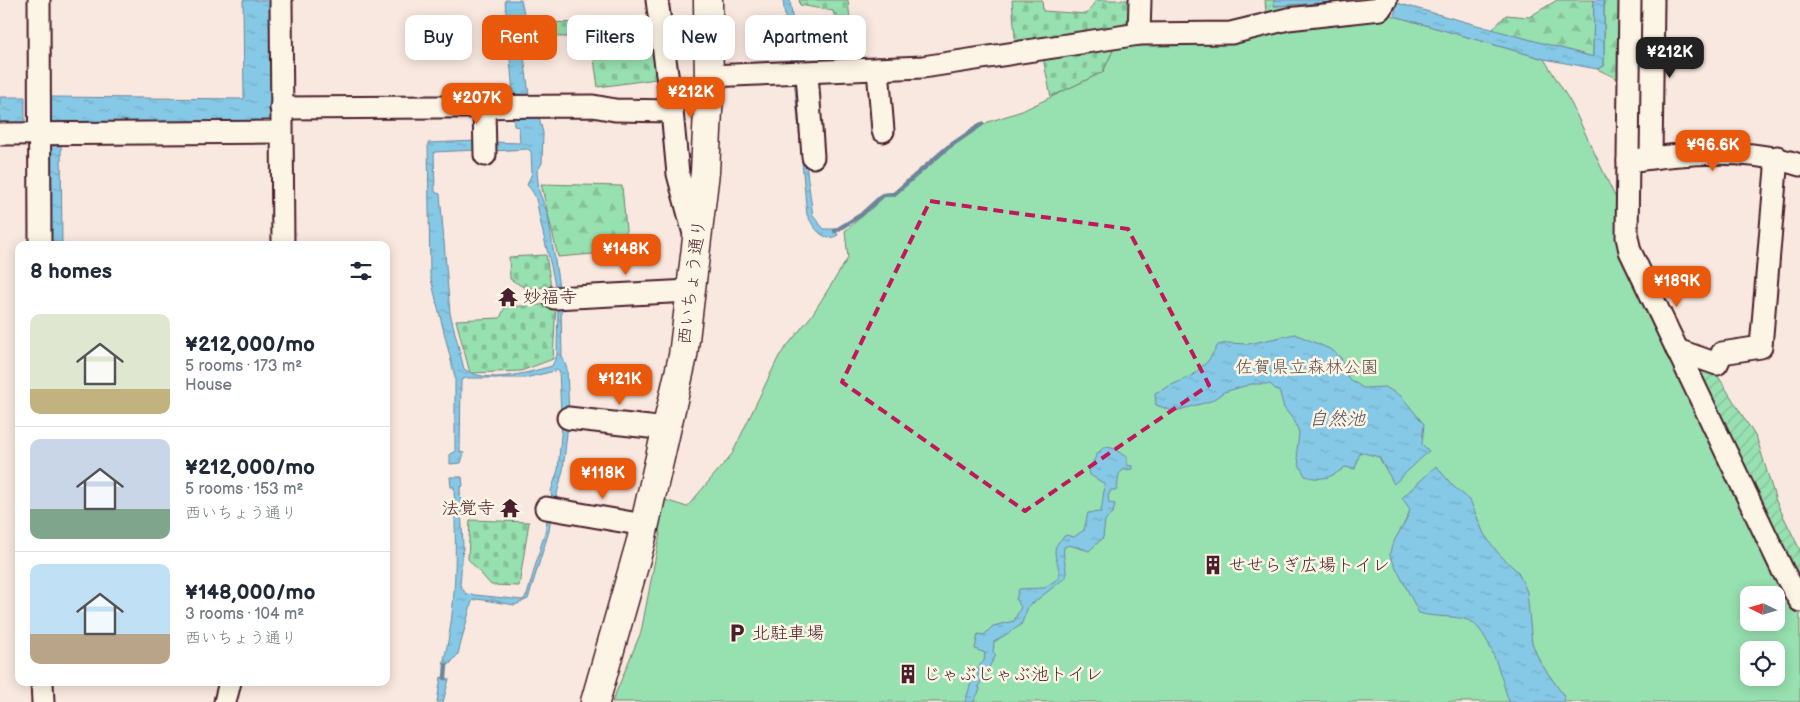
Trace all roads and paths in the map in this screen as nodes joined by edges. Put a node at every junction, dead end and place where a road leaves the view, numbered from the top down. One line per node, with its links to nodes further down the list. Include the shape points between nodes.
1 (39, 0): 16 (street)
2 (281, 0): 14 (street)
3 (657, 0): 15 (street)
4 (708, 0): 12 (highway, 西いちょう通り)
5 (1140, 0): 9 (street)
6 (1386, 0): 9 (street, via 1380,9 1288,19 1231,33)
7 (1630, 0): 24 (street)
8 (1653, 0): 23 (street)
9 (1140, 34): 10 (street, via 923,67)
10 (878, 69): 11 (street); 17 (street)
11 (807, 74): 12 (street); 21 (street)
12 (709, 76): 28 (highway, 西いちょう通り, via 705,172)
13 (484, 107): 14 (street); 15 (street, via 593,106 615,110); 20 (street)
14 (281, 108): 18 (street)
15 (672, 111): 28 (street, via 678,174)
16 (39, 118): 18 (street); 19 (street); 26 (street)
17 (883, 131)
18 (282, 132): 27 (street)
19 (0, 134)
20 (484, 148)
21 (813, 157)
22 (1777, 157): 23 (street, via 1736,153); 25 (street); 31 (street, via 1761,347 1722,354 1717,364)
23 (1651, 158): 24 (street)
24 (1628, 161): 31 (street, via 1627,237 1632,257)
25 (1800, 165)
26 (40, 241)
27 (283, 241)
28 (696, 243): 29 (highway, 西いちょう通り)
29 (690, 291): 30 (street); 33 (highway, 西いちょう通り, via 684,356)
30 (558, 297)
31 (1677, 350): 36 (street)
32 (568, 418): 33 (street)
33 (667, 429): 35 (highway, 西いちょう通り)
34 (551, 509): 35 (street)
35 (644, 526): 41 (highway, 西いちょう通り)
36 (1800, 600)
37 (42, 686): 39 (street)
38 (229, 686): 40 (street)
39 (42, 702)
40 (225, 702)
41 (595, 702)

